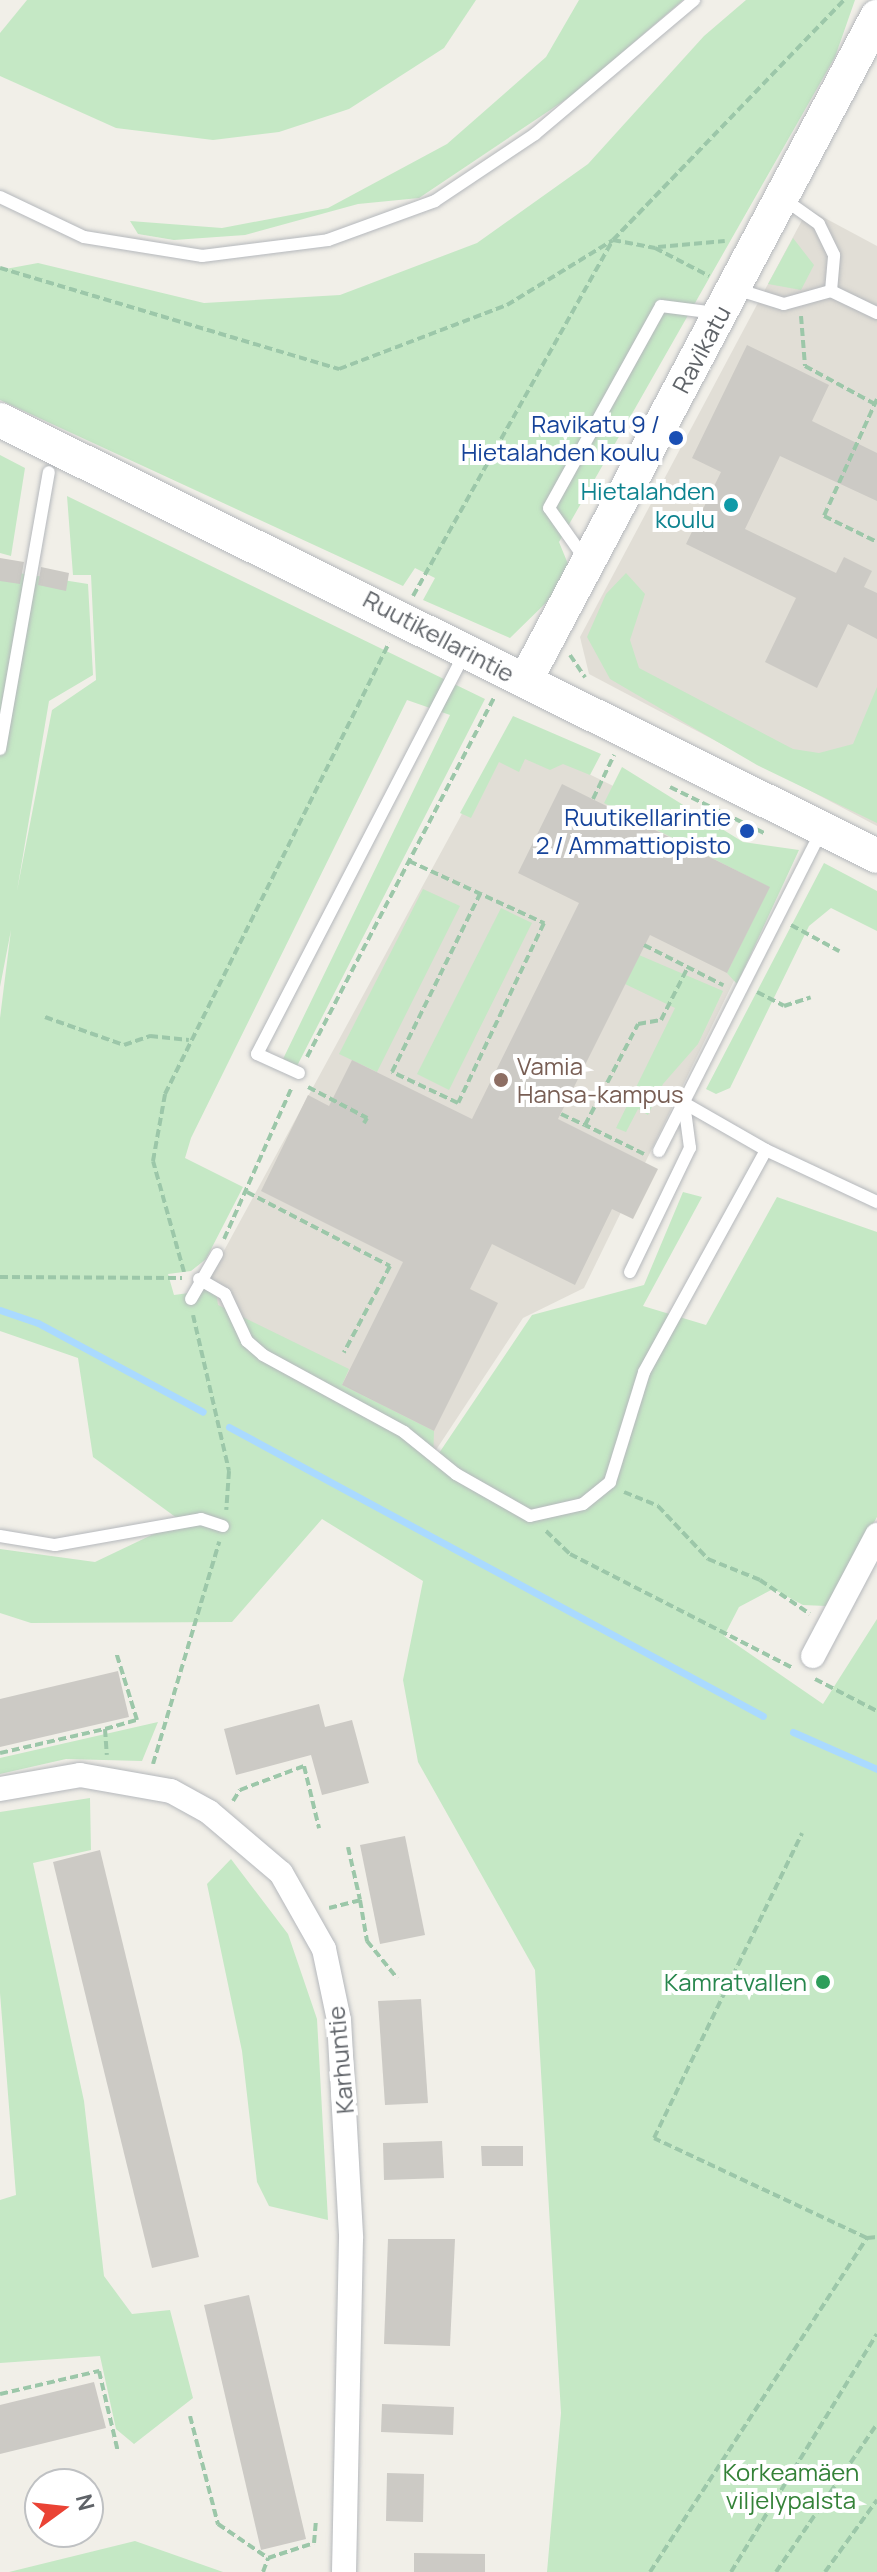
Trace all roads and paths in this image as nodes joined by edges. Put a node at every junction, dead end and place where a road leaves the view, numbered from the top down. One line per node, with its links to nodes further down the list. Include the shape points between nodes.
1 (694, 0): 4 (lane, via 535,134 435,201 328,240 202,256 84,237)
2 (844, 0): 6 (path)
3 (877, 17): 5 (main road, Ravikatu)
4 (0, 197)
5 (782, 197): 7 (main road, Ravikatu); 10 (lane, via 819,224 834,255)
6 (613, 240): 8 (path); 9 (path, via 507,305 339,369); 19 (path, via 491,445)
7 (755, 247): 8 (path, via 718,241); 11 (main road, Ravikatu)
8 (655, 248): 11 (path)
9 (0, 268)
10 (831, 291): 12 (lane); 13 (lane)
11 (726, 301): 12 (lane); 18 (main road, Ravikatu); 18 (lane, via 661,306 549,508)
12 (800, 302): 14 (path, via 805,366)
13 (877, 313)
14 (876, 402): 17 (path, via 824,516)
15 (0, 420): 19 (main road, Ruutikellarintie)
16 (49, 472): 22 (lane)
17 (877, 542)
18 (587, 562): 21 (main road, Ravikatu)
19 (403, 615): 20 (main road, Ruutikellarintie); 36 (path)
20 (466, 652): 21 (main road, Ruutikellarintie); 37 (lane, via 257,1054)
21 (525, 681): 25 (main road, Ruutikellarintie); 27 (path, via 497,692)
22 (0, 749)
23 (617, 749): 24 (path)
24 (593, 799)
25 (822, 829): 26 (main road, Ruutikellarintie); 29 (lane)
26 (877, 856)
27 (409, 861): 28 (path); 37 (path)
28 (480, 894): 28 (path, via 544,923 458,1103 392,1072)
29 (778, 918): 31 (path); 33 (lane)
30 (644, 945): 32 (path)
31 (839, 951)
32 (688, 967): 33 (path); 41 (path, via 661,1020 638,1024)
33 (742, 989): 34 (path, via 784,1006); 38 (lane)
34 (811, 997)
35 (45, 1017): 36 (path, via 124,1045 150,1036)
36 (189, 1040): 49 (path, via 155,1125 153,1161)
37 (299, 1073)
38 (684, 1103): 42 (lane); 43 (lane); 47 (lane, via 690,1148)
39 (561, 1114): 41 (path)
40 (364, 1123): 44 (path, via 367,1118 295,1081)
41 (585, 1125): 43 (path, via 655,1159)
42 (766, 1150): 45 (lane); 52 (lane, via 644,1372)
43 (659, 1151)
44 (247, 1192): 46 (path); 51 (path, via 390,1266)
45 (877, 1202)
46 (217, 1254): 49 (lane)
47 (630, 1272)
48 (0, 1277): 49 (path)
49 (193, 1279): 50 (lane); 53 (lane, via 225,1294 247,1341 263,1355 404,1432 456,1474)
50 (191, 1299)
51 (344, 1352)
52 (605, 1486): 53 (lane, via 583,1504); 57 (path, via 658,1506 708,1559 760,1580)
53 (530, 1516): 60 (path, via 570,1554)
54 (223, 1526): 56 (lane, via 201,1519 55,1545)
55 (877, 1535): 57 (street)
56 (0, 1536)
57 (828, 1626): 59 (street)
58 (116, 1652): 61 (path, via 137,1720)
59 (813, 1656)
60 (877, 1711)
61 (105, 1729): 62 (path); 63 (path)
62 (0, 1753)
63 (108, 1776): 64 (street, Karhuntie, via 43,1778); 65 (street, Karhuntie, via 171,1791)
64 (0, 1789)
65 (219, 1820): 66 (path, via 240,1790 304,1766); 70 (street, Karhuntie, via 281,1873)
66 (319, 1828)
67 (802, 1833): 73 (path, via 654,2138)
68 (348, 1847): 69 (path)
69 (360, 1900): 70 (path); 71 (path, via 367,1941)
70 (307, 1914): 83 (street, Karhuntie, via 339,2020 346,2123)
71 (397, 1978)
72 (877, 2237): 73 (path)
73 (867, 2238): 84 (path)
74 (877, 2334): 85 (path)
75 (0, 2394): 78 (path, via 99,2371)
76 (190, 2416): 81 (path, via 218,2524)
77 (877, 2424): 86 (path)
78 (118, 2452)
79 (877, 2500): 87 (path)
80 (316, 2519): 81 (path, via 314,2543)
81 (268, 2558): 82 (path)
82 (263, 2572)
83 (344, 2572)
84 (650, 2572)
85 (731, 2572)
86 (776, 2572)
87 (825, 2572)

